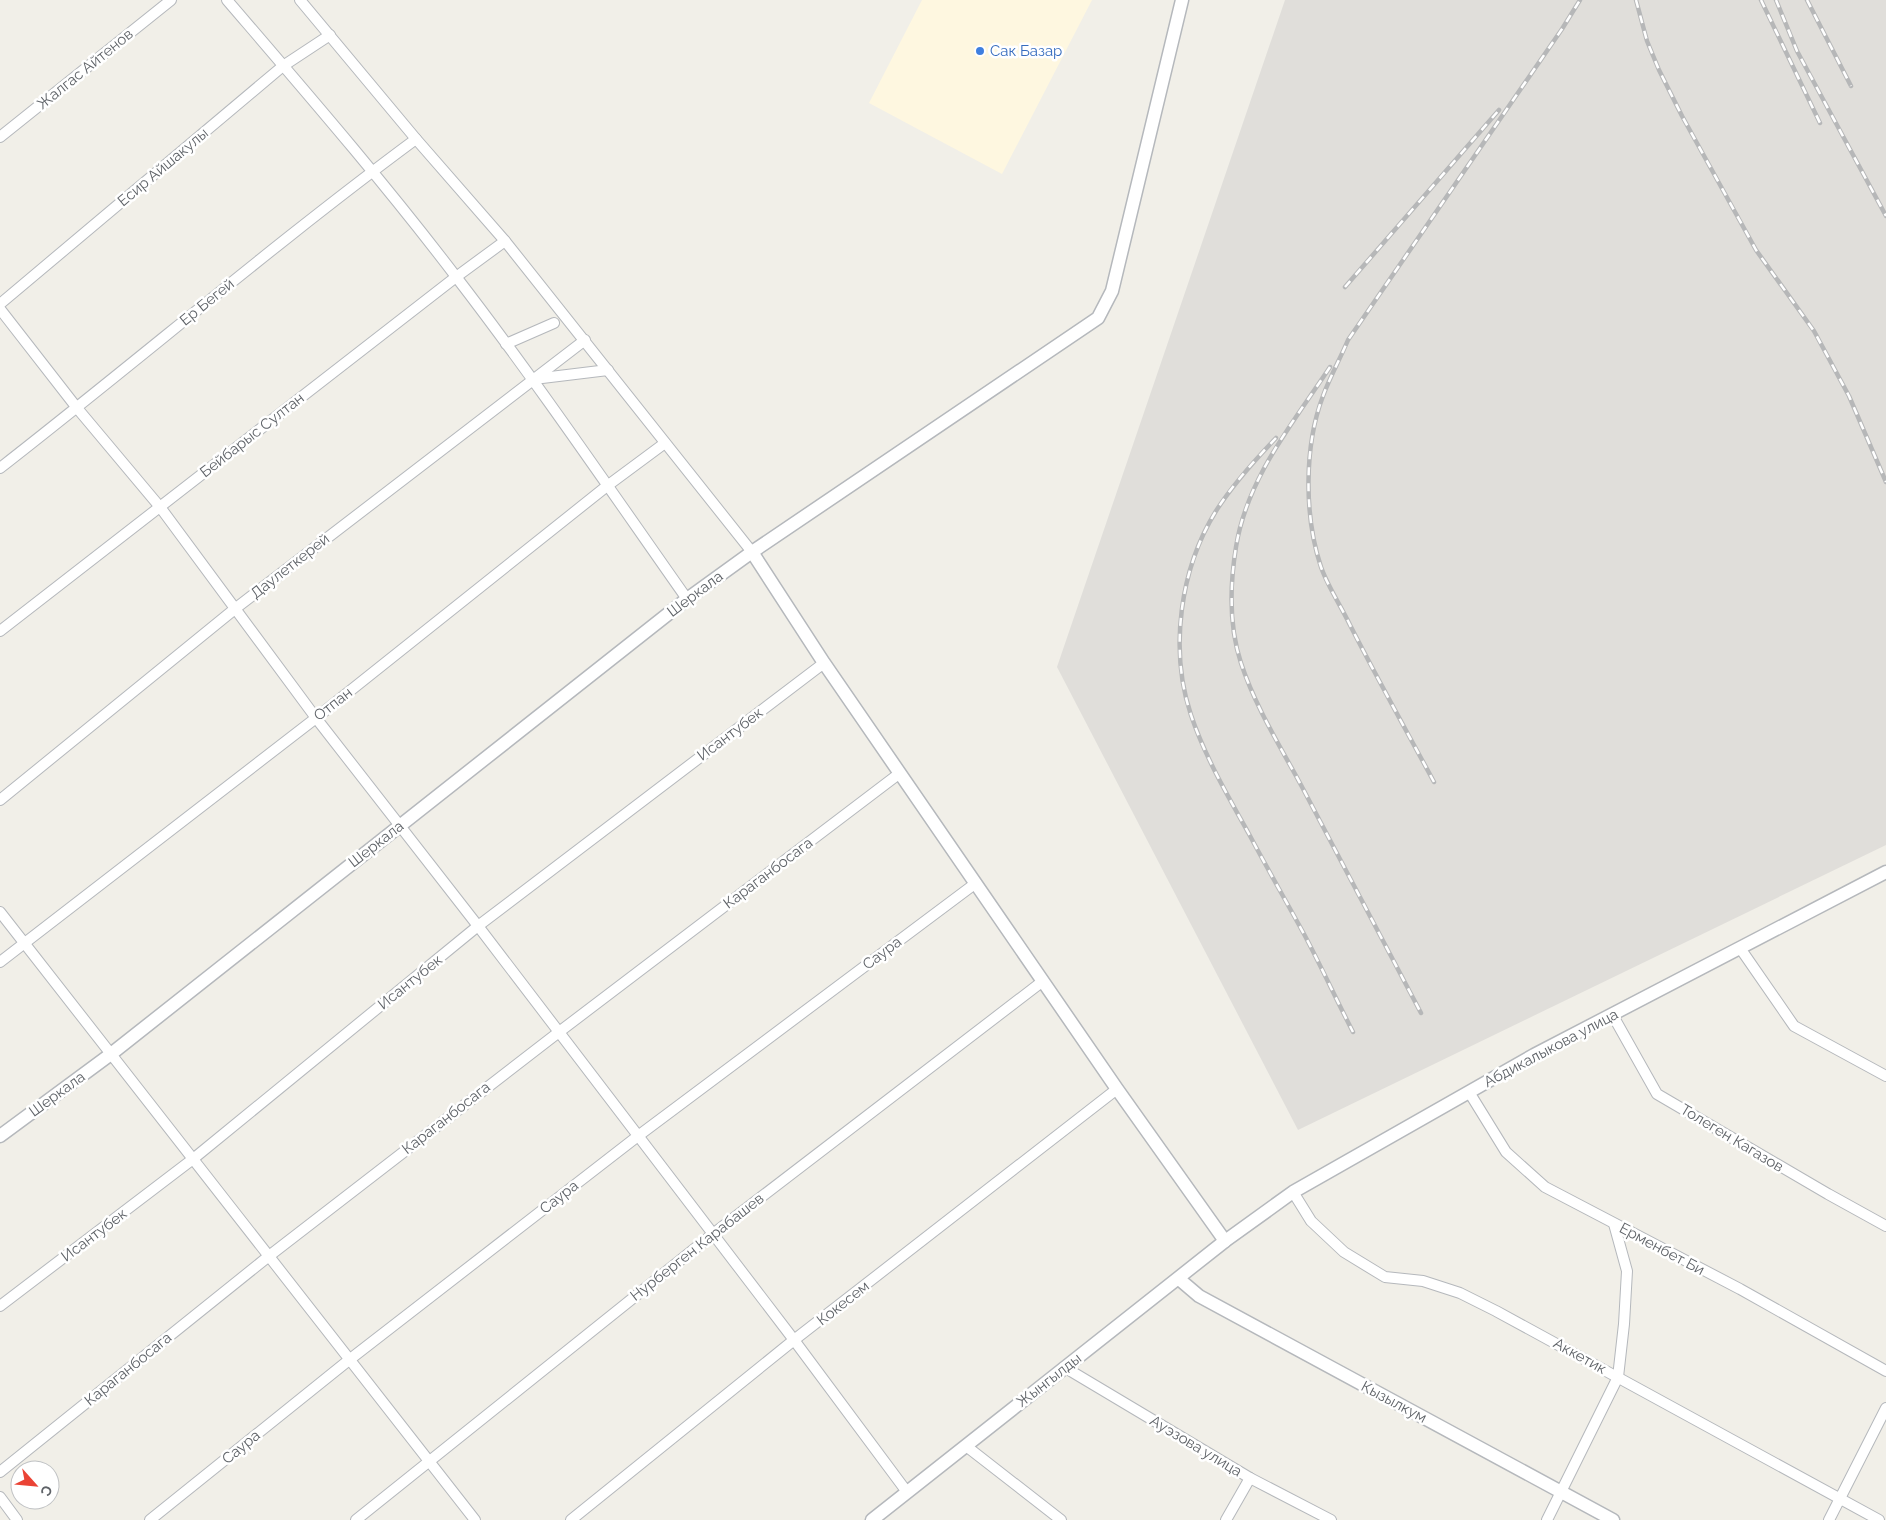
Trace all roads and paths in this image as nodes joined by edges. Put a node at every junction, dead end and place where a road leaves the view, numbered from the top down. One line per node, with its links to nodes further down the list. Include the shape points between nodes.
1 (171, 0): 7 (street, Жалгас Айтенов)
2 (227, 0): 6 (street)
3 (300, 0): 5 (street)
4 (1182, 0): 24 (street, Шеркала, via 1112,291 1098,318)
5 (330, 35): 6 (street, Есир Айшакулы); 8 (street)
6 (283, 66): 9 (street); 12 (street, Есир Айшакулы)
7 (0, 137)
8 (416, 139): 9 (street, Ер Бегей); 10 (street)
9 (372, 172): 11 (street); 19 (street, Ер Бегей)
10 (506, 241): 11 (street, Бейбарыс Султан); 15 (street)
11 (456, 277): 16 (street); 23 (street, Бейбарыс Султан)
12 (0, 304)
13 (0, 309): 19 (street)
14 (554, 323): 16 (street)
15 (585, 340): 17 (street); 18 (street, Даулеткерей)
16 (506, 344): 18 (street)
17 (608, 370): 18 (street); 20 (street)
18 (533, 379): 22 (street); 26 (street, Даулеткерей)
19 (77, 408): 21 (street, Ер Бегей); 23 (street)
20 (665, 443): 22 (street, Отпан); 24 (street)
21 (0, 468)
22 (607, 486): 25 (street); 29 (street, Отпан)
23 (160, 507): 26 (street); 27 (street, Бейбарыс Султан)
24 (752, 552): 25 (street, Шеркала); 28 (street)
25 (687, 599): 32 (street, Шеркала)
26 (236, 608): 29 (street); 31 (street, Даулеткерей)
27 (0, 631)
28 (824, 663): 30 (street); 36 (street, Исантубек)
29 (316, 718): 32 (street); 37 (street, Отпан)
30 (900, 773): 34 (street); 42 (street, Караганбосага)
31 (0, 800)
32 (400, 826): 36 (street); 43 (street, Шеркала)
33 (1883, 876): 38 (street, Абдикалыкова улица)
34 (976, 883): 40 (street); 48 (street, Саура)
35 (0, 912): 37 (street)
36 (478, 926): 42 (street); 49 (street, Исантубек)
37 (24, 943): 39 (street, Отпан); 43 (street)
38 (1740, 948): 41 (street, Абдикалыкова улица); 44 (street, via 1794,1026)
39 (0, 962)
40 (1043, 981): 45 (street); 53 (street, Нурберген Карабашев)
41 (1612, 1014): 46 (street, Абдикалыкова улица); 52 (street, Толеген Кагазов, via 1657,1094)
42 (559, 1032): 48 (street); 55 (street, Караганбосага)
43 (111, 1054): 47 (street, Шеркала); 49 (street)
44 (1886, 1076)
45 (1117, 1089): 54 (street); 58 (street, Кокесем)
46 (1469, 1092): 50 (street, Абдикалыкова улица); 51 (street, Ерменбет Би, via 1506,1152 1545,1188)
47 (0, 1136)
48 (638, 1136): 53 (street); 59 (street, Саура)
49 (193, 1159): 55 (street); 57 (street, Исантубек)
50 (1293, 1192): 54 (street, Абдикалыкова улица); 62 (street, Аккетик, via 1311,1221 1344,1252 1385,1277 1423,1281 1460,1292)
51 (1614, 1224): 61 (street, Ерменбет Би, via 1740,1289); 62 (street, via 1628,1271)
52 (1886, 1226)
53 (713, 1234): 58 (street); 65 (street, Нурберген Карабашев)
54 (1225, 1241): 56 (street, Жынгылды)
55 (268, 1256): 59 (street); 66 (street, Караганбосага)
56 (1179, 1279): 60 (street, Жынгылды); 69 (street, Кызылкум, via 1198,1296)
57 (0, 1306)
58 (794, 1340): 68 (street); 76 (street, Кокесем)
59 (349, 1360): 65 (street); 73 (street, Саура)
60 (1064, 1367): 64 (street, Жынгылды); 67 (street, Ауэзова улица)
61 (1886, 1371)
62 (1618, 1377): 69 (street); 71 (street, Аккетик)
63 (1886, 1408): 71 (street)
64 (966, 1446): 68 (street, Жынгылды); 78 (street)
65 (429, 1462): 74 (street, Нурберген Карабашев); 75 (street)
66 (0, 1472)
67 (1250, 1478): 79 (street); 80 (street, Ауэзова улица)
68 (907, 1492): 77 (street, Жынгылды)
69 (1562, 1493): 81 (street); 82 (street, Кызылкум)
70 (0, 1498): 72 (street)
71 (1840, 1499): 83 (street); 84 (street, Аккетик)
72 (17, 1520)
73 (150, 1520)
74 (356, 1520)
75 (475, 1520)
76 (571, 1520)
77 (872, 1520)
78 (1062, 1520)
79 (1226, 1520)
80 (1331, 1520)
81 (1547, 1520)
82 (1613, 1520)
83 (1829, 1520)
84 (1879, 1520)

